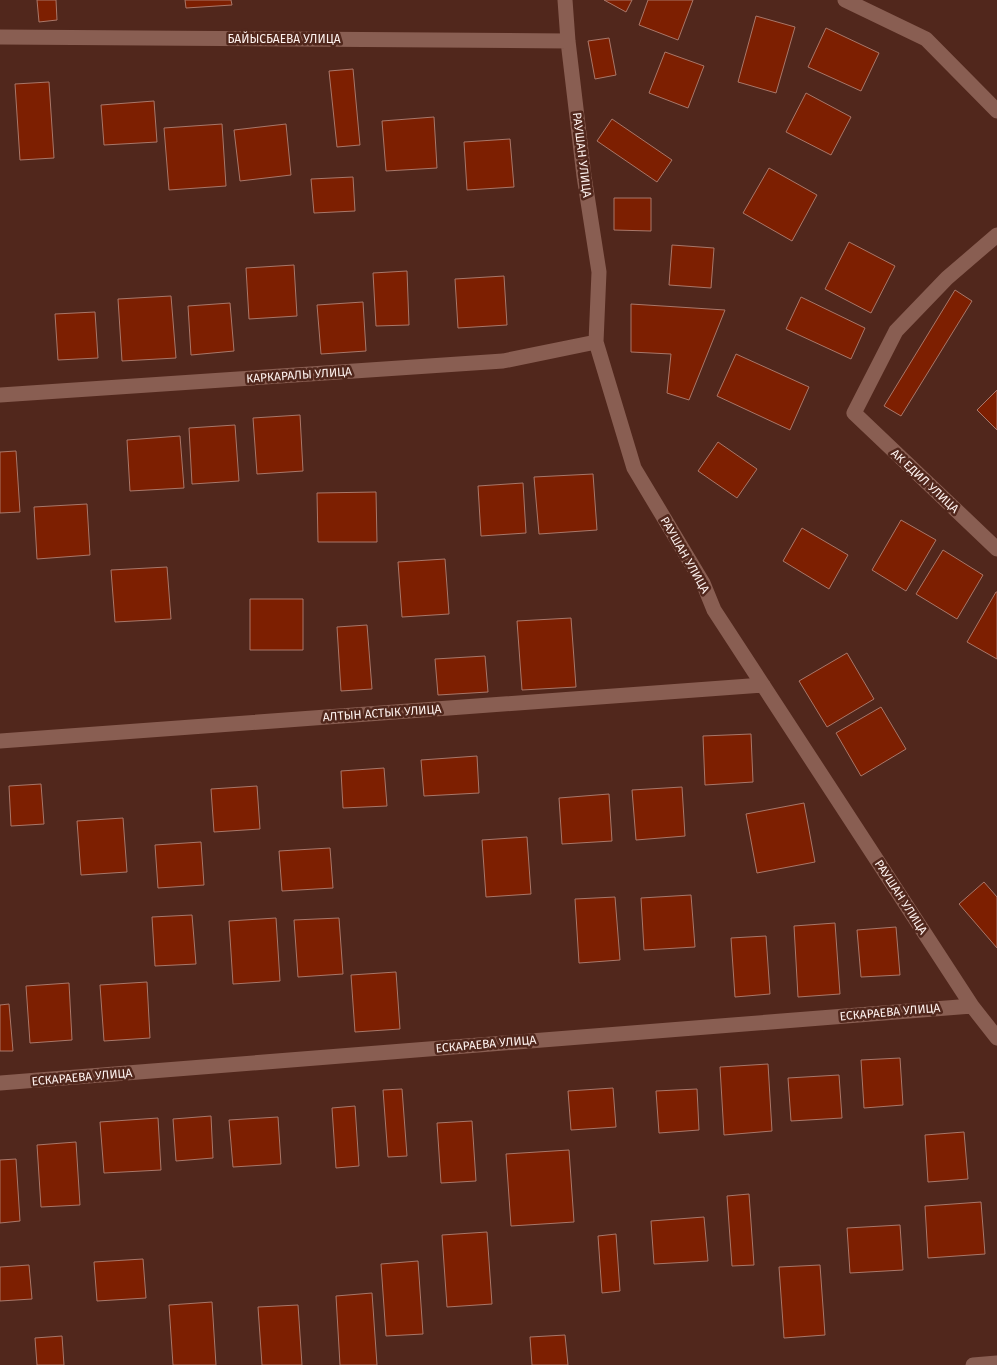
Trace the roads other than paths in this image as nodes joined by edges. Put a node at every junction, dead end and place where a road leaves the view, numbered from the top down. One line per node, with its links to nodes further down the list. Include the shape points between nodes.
1 (565, 0): 4 (street, РАУШАН УЛИЦА)
2 (845, 0): 5 (street, via 926,39)
3 (0, 37): 4 (street, БАЙЫСБАЕВА УЛИЦА)
4 (568, 42): 7 (street, РАУШАН УЛИЦА, via 599,272)
5 (997, 111)
6 (997, 235): 9 (street, АК ЕДИЛ УЛИЦА, via 947,278 896,331 854,413)
7 (596, 342): 8 (street, КАРКАРАЛЫ УЛИЦА, via 503,361); 10 (street, РАУШАН УЛИЦА, via 634,468 703,584 714,610)
8 (0, 395)
9 (997, 549)
10 (763, 685): 11 (street, АЛТЫН АСТЫК УЛИЦА); 12 (street, РАУШАН УЛИЦА)
11 (0, 741)
12 (972, 1006): 13 (street, РАУШАН УЛИЦА); 14 (street, ЕСКАРАЕВА УЛИЦА)
13 (997, 1038)
14 (0, 1083)
15 (997, 1363): 16 (street)
16 (973, 1365)

